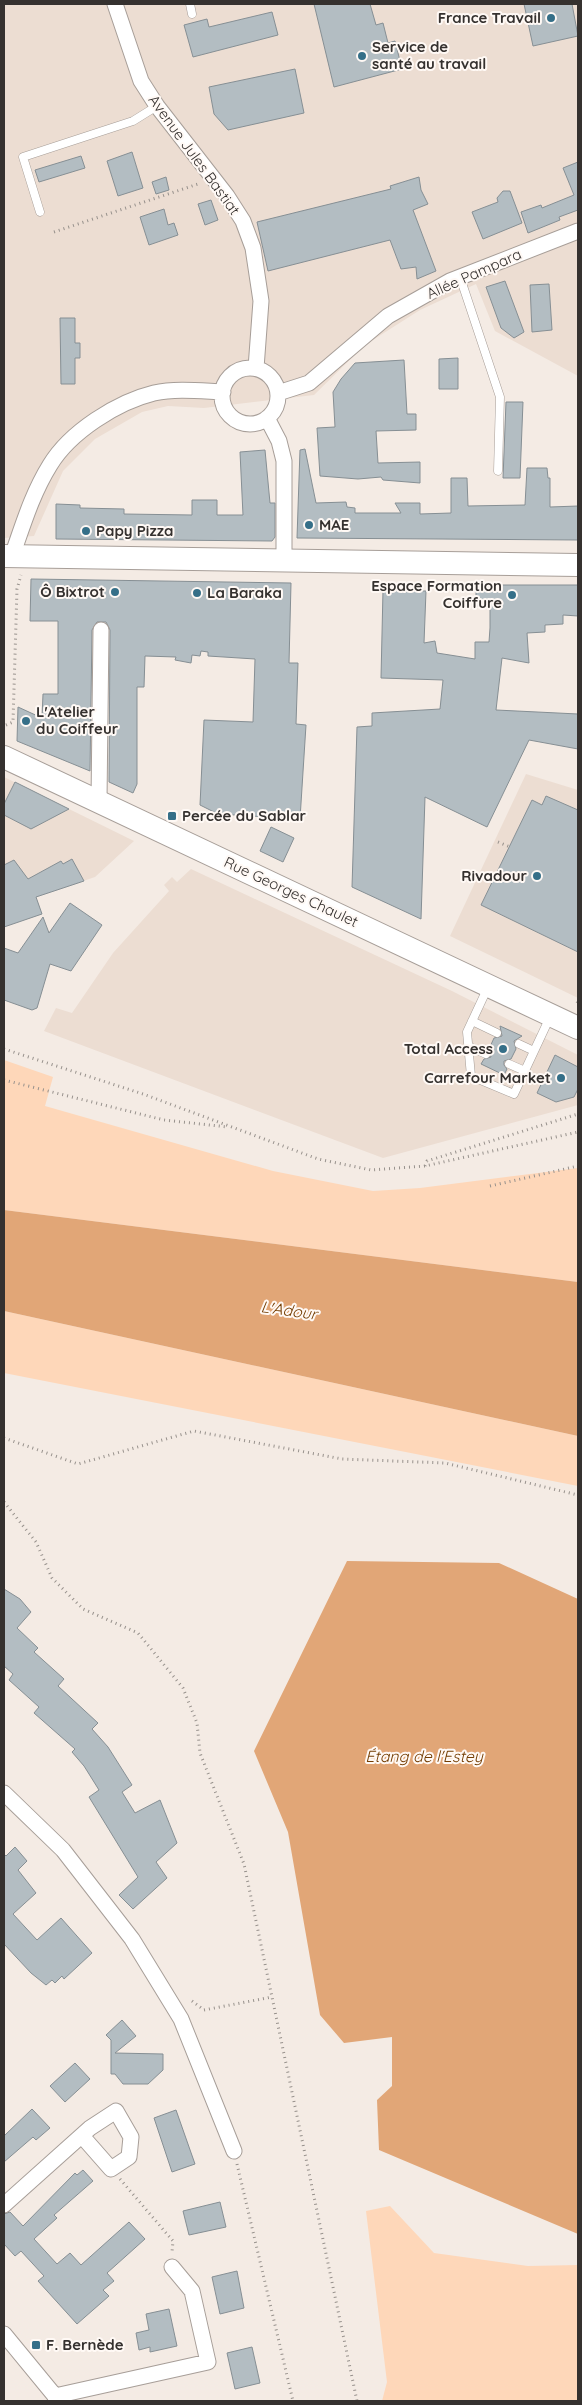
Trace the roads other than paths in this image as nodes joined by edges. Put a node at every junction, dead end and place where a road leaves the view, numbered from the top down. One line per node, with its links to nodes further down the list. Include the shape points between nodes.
1 (115, 4): 4 (street, Avenue Jules Bastiat, via 141,81)
2 (190, 4): 3 (lane)
3 (192, 14)
4 (157, 106): 5 (lane, via 133,121 23,158); 8 (street, Avenue Jules Bastiat, via 244,222 253,248 261,301)
5 (40, 212)
6 (578, 231): 7 (street, Allée Pampara)
7 (460, 277): 10 (street, Allée Pampara, via 388,316 308,383); 12 (lane, via 500,398)
8 (256, 368): 9 (street, via 247,368 230,376); 10 (street, via 271,377)
9 (223, 392): 11 (street, via 223,402 232,418 250,424); 14 (street, via 156,392 130,400 68,442 50,464 34,494)
10 (278, 393): 11 (street, via 274,411)
11 (267, 418): 13 (street, via 284,461)
12 (498, 471)
13 (284, 560): 14 (main road); 15 (main road)
14 (10, 564)
15 (578, 565)
16 (101, 630): 18 (street)
17 (4, 757): 18 (main road, Rue Georges Chaulet)
18 (99, 802): 19 (main road, Rue Georges Chaulet)
19 (489, 986): 20 (main road, Rue Georges Chaulet); 21 (lane)
20 (551, 1015): 22 (main road, Rue Georges Chaulet); 26 (lane)
21 (472, 1021): 23 (lane); 25 (lane, via 467,1032)
22 (578, 1028)
23 (497, 1033)
24 (519, 1044): 26 (lane)
25 (468, 1046): 27 (lane); 29 (lane, via 471,1076 514,1094)
26 (534, 1051): 29 (lane)
27 (486, 1054)
28 (509, 1064): 29 (lane)
29 (525, 1071)
30 (4, 1793): 32 (street, via 63,1850 132,1939 181,2019)
31 (82, 2136): 31 (street, via 116,2111 131,2137 129,2157 111,2169); 33 (street)
32 (234, 2151)
33 (4, 2206)
34 (172, 2267): 36 (street, via 192,2291 208,2362)
35 (4, 2334): 36 (street)
36 (55, 2398)

